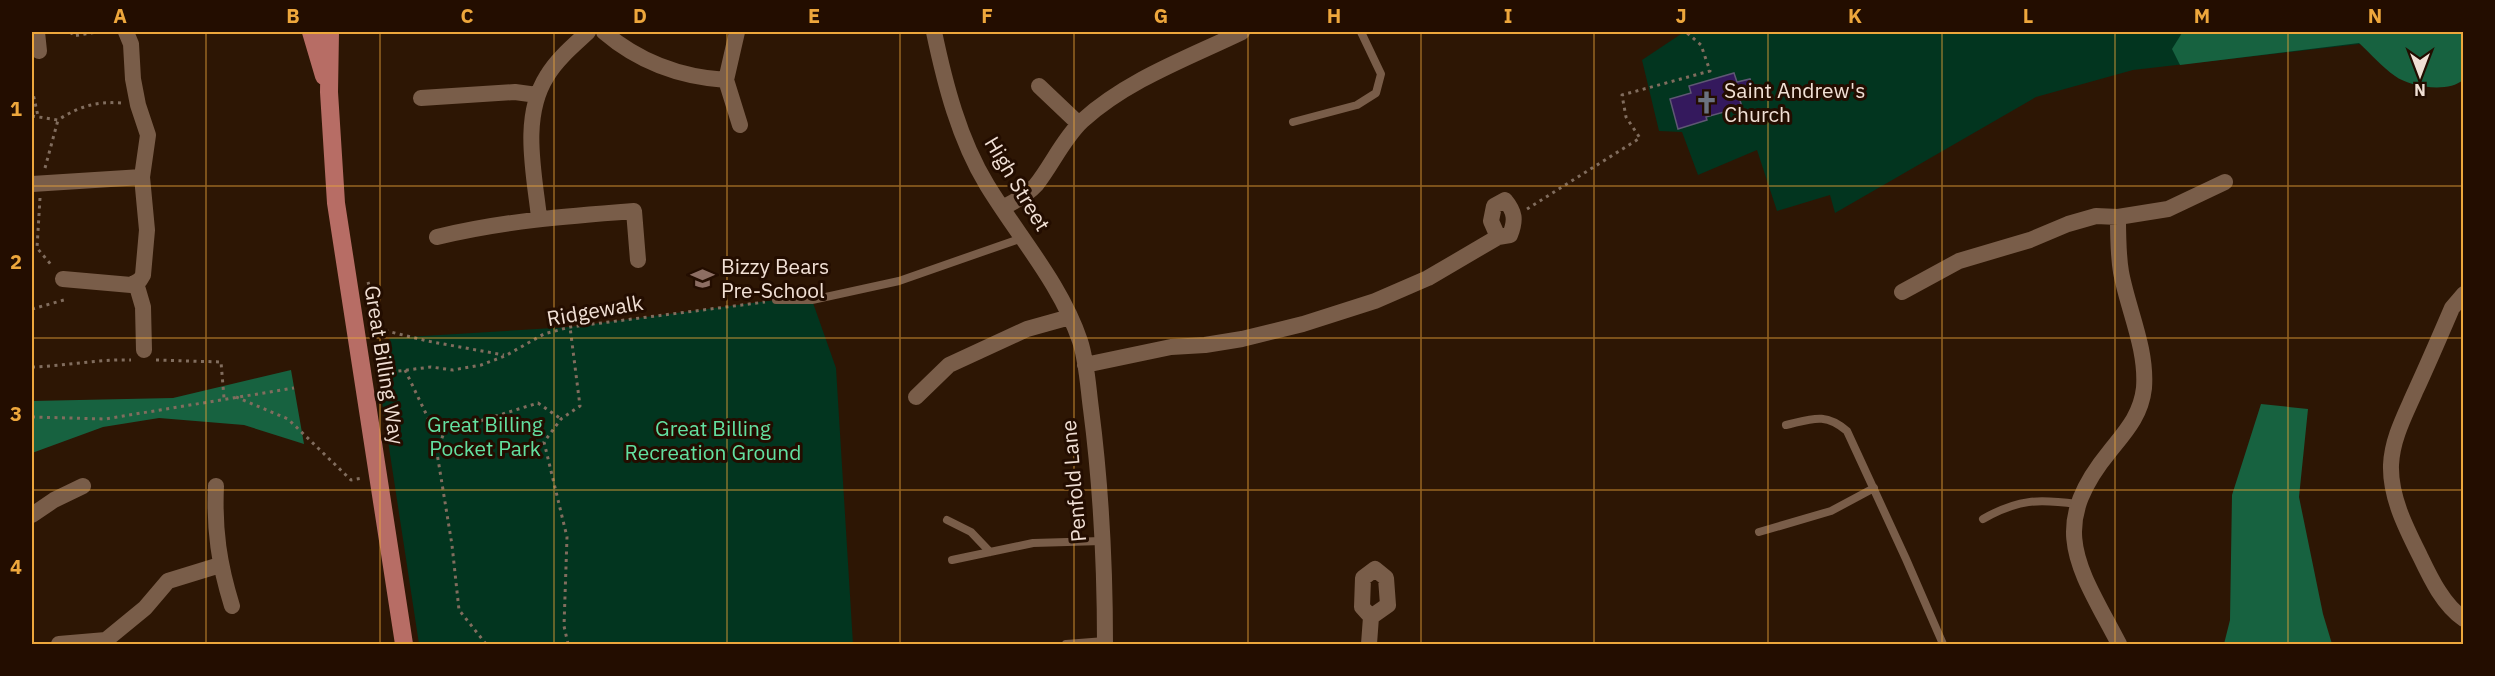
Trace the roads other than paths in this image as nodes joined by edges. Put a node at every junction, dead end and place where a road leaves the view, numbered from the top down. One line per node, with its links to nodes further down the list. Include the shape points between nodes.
1 (37, 32): 11 (street)
2 (126, 32): 20 (street, via 138,105 148,135)
3 (310, 32): 14 (main road, Great Billing Way)
4 (330, 32): 14 (main road, Great Billing Way)
5 (588, 32): 15 (street, via 547,75)
6 (604, 32): 12 (street, via 631,52 667,69)
7 (737, 32): 12 (street)
8 (934, 32): 23 (street, High Street, via 967,146)
9 (1242, 32): 18 (street, via 1147,78 1100,105)
10 (1361, 32): 17 (lane, via 1380,74 1376,93 1357,105)
11 (39, 51)
12 (726, 80): 19 (street)
13 (1039, 86): 18 (street)
14 (329, 92): 58 (main road, Great Billing Way, via 336,203)
15 (537, 95): 16 (street, via 515,92); 24 (street, via 531,129)
16 (421, 98)
17 (1293, 122)
18 (1079, 124): 23 (street, via 1035,186)
19 (740, 125)
20 (142, 177): 22 (street); 31 (street, via 147,230 143,275)
21 (2225, 182): 25 (street, via 2168,209)
22 (36, 183)
23 (1002, 208): 28 (street, High Street)
24 (539, 218): 26 (street, via 483,225); 29 (street, via 634,211)
25 (2118, 218): 32 (street, via 2096,216 1993,253 1959,261); 43 (street, via 2120,262 2140,344 2144,388 2134,421 2092,472)
26 (437, 237)
27 (1498, 237): 27 (street, via 1491,221 1494,206 1505,200 1514,210 1514,218 1510,235); 37 (street, via 1428,278 1375,301 1303,324 1242,339 1171,347)
28 (1022, 238): 34 (lane, via 899,281 812,300); 35 (street, High Street)
29 (639, 260)
30 (63, 279): 31 (street)
31 (136, 283): 36 (street, via 143,307)
32 (1902, 292)
33 (2463, 294): 54 (street, via 2452,308 2394,442 2391,465 2393,489 2403,521 2440,593)
34 (776, 300)
35 (1070, 317): 37 (street, Penfold Lane); 38 (street, via 1027,329 949,365)
36 (144, 350)
37 (1085, 365): 48 (street, Penfold Lane)
38 (916, 396)
39 (1786, 425): 42 (lane, via 1822,418 1835,421 1847,431)
40 (83, 486): 44 (street)
41 (216, 486): 51 (street, via 214,521)
42 (1874, 488): 47 (lane, via 1832,511); 61 (lane)
43 (2077, 504): 45 (lane, via 2023,502); 62 (street, via 2073,530 2079,566)
44 (32, 515)
45 (1983, 519)
46 (947, 520): 49 (lane, via 971,532)
47 (1759, 532)
48 (1102, 541): 49 (lane, via 1033,543); 56 (street, Penfold Lane)
49 (990, 552): 50 (lane)
50 (952, 560)
51 (220, 565): 52 (street); 55 (street, via 168,580)
52 (232, 606)
53 (1371, 617): 60 (street)
54 (2463, 619)
55 (107, 643): 57 (street)
56 (1105, 643): 59 (lane)
57 (59, 645)
58 (404, 645)
59 (1066, 645)
60 (1369, 645)
61 (1943, 645)
62 (2119, 645)

